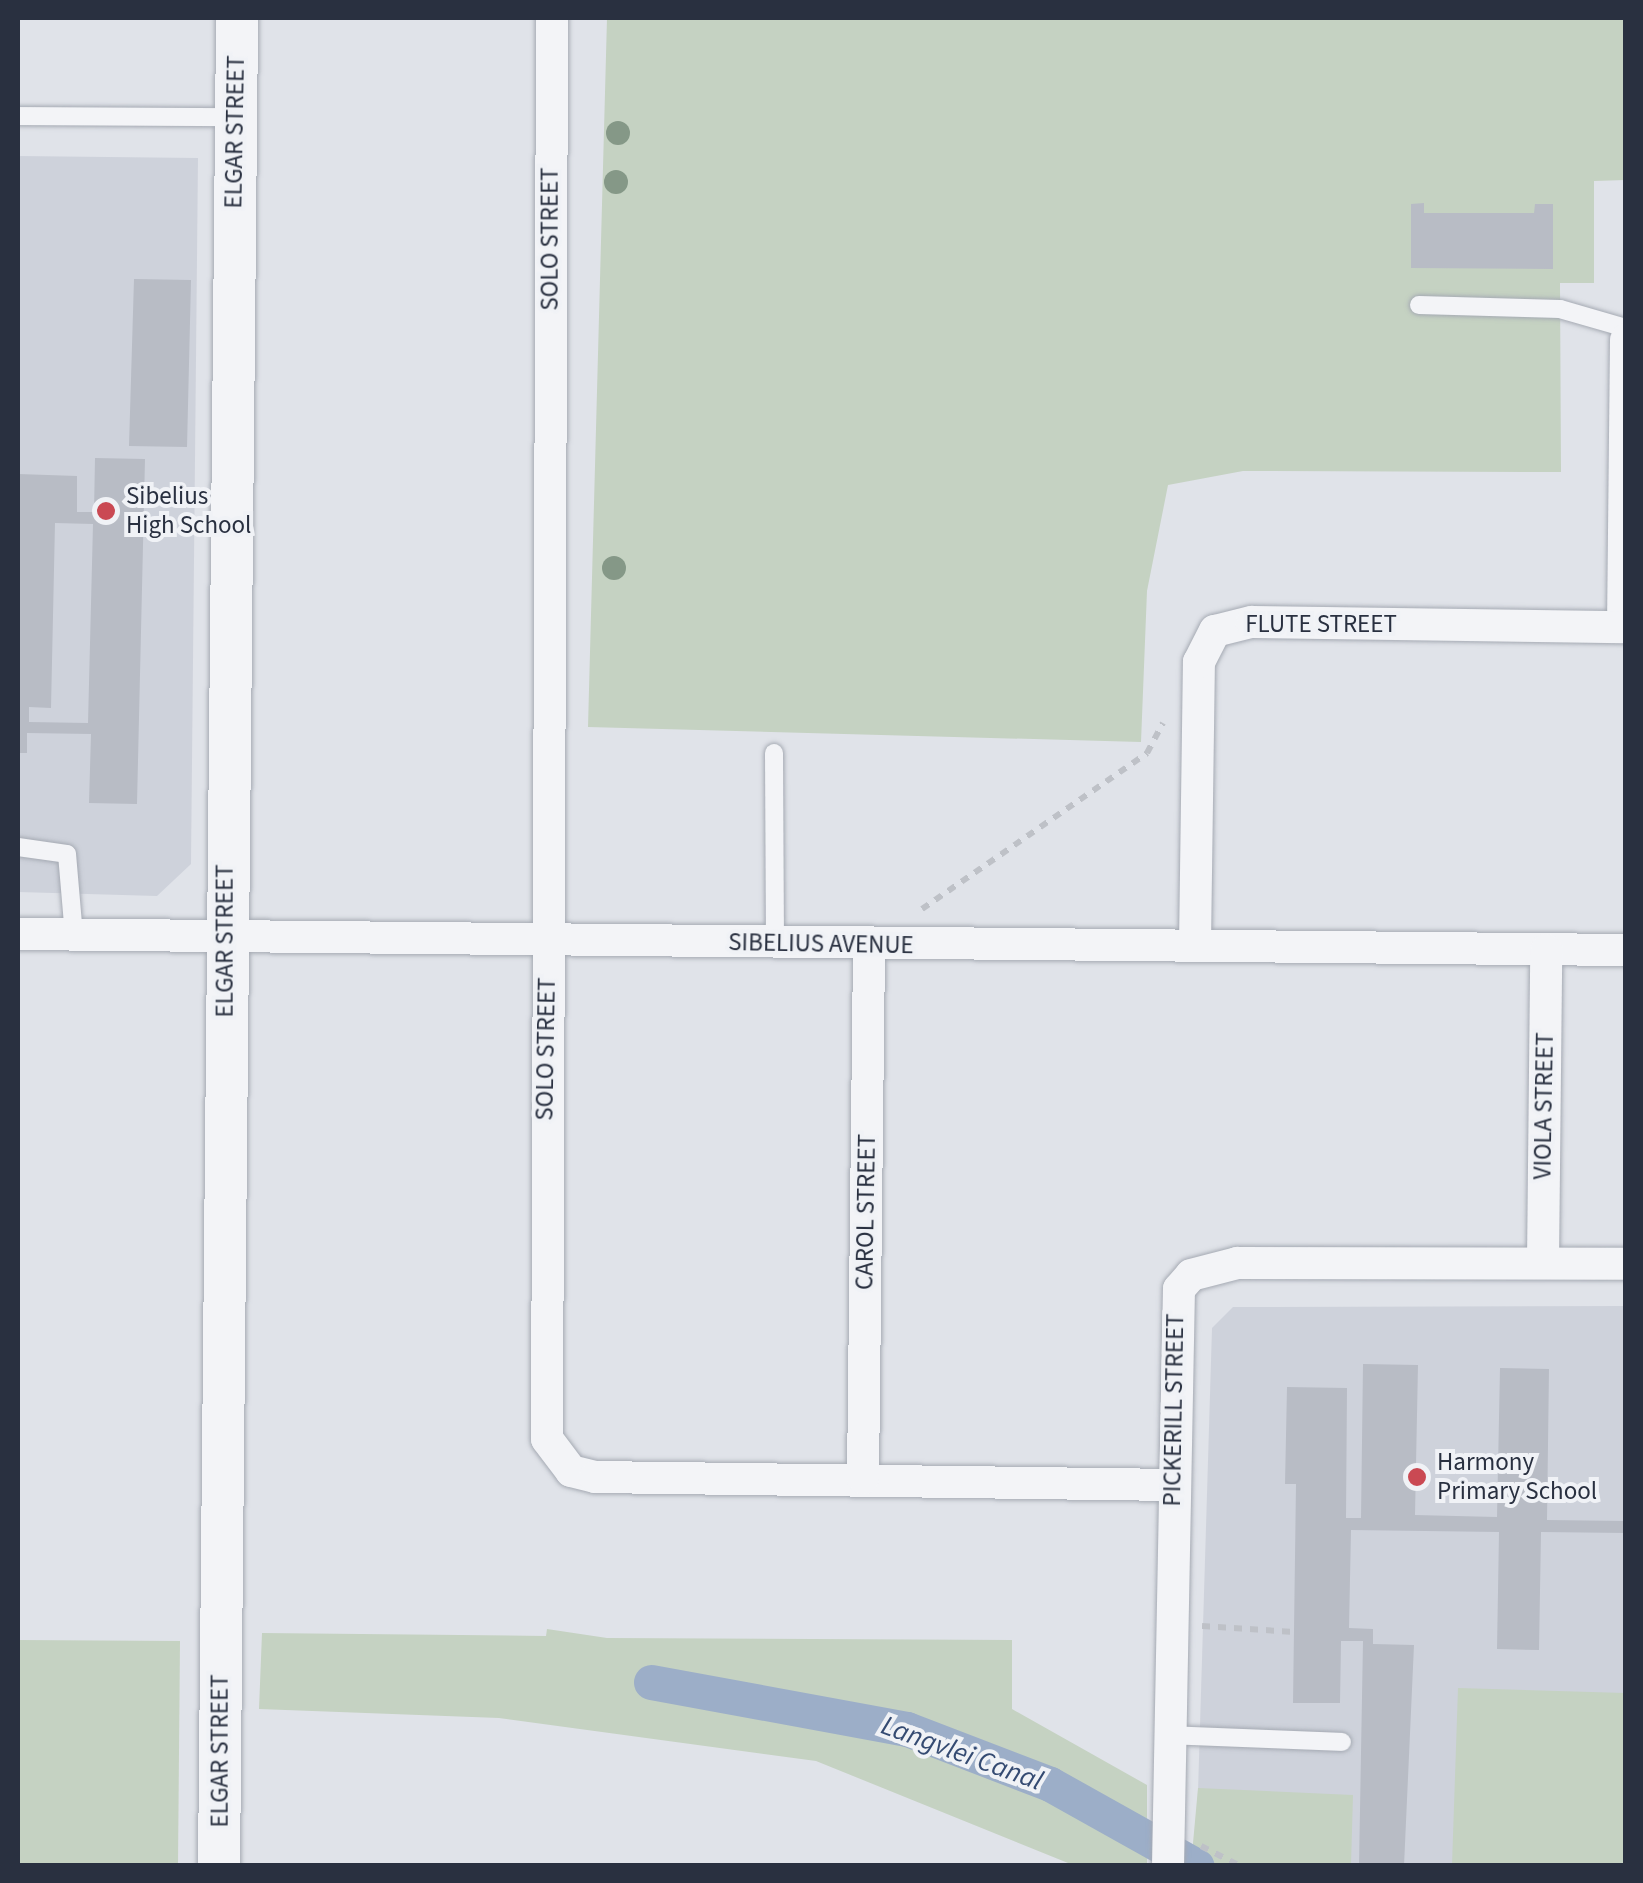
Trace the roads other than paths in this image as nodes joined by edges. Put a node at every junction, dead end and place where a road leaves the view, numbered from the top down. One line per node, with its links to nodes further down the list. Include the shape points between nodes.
1 (237, 18): 4 (street, ELGAR STREET)
2 (552, 18): 14 (street, SOLO STREET)
3 (18, 116): 4 (lane)
4 (236, 117): 13 (street, ELGAR STREET)
5 (1419, 305): 6 (lane, via 1560,309)
6 (1626, 328)
7 (1626, 340): 8 (street)
8 (1624, 627): 16 (street, FLUTE STREET, via 1252,622 1215,632 1199,662)
9 (774, 752): 15 (lane)
10 (18, 847): 12 (lane, via 67,854)
11 (18, 934): 12 (street, SIBELIUS AVENUE)
12 (74, 935): 13 (street, SIBELIUS AVENUE)
13 (226, 937): 14 (street, SIBELIUS AVENUE); 26 (street, ELGAR STREET)
14 (548, 941): 15 (street, SIBELIUS AVENUE); 22 (street, SOLO STREET, via 542,1419 557,1457 596,1477)
15 (775, 943): 17 (street, SIBELIUS AVENUE)
16 (1196, 944): 17 (street, SIBELIUS AVENUE); 18 (street, SIBELIUS AVENUE)
17 (869, 946): 22 (street, CAROL STREET)
18 (1546, 950): 19 (street, SIBELIUS AVENUE); 20 (street, VIOLA STREET)
19 (1626, 950)
20 (1542, 1262): 21 (street, PICKERILL STREET); 23 (street, PICKERILL STREET, via 1237,1263 1191,1275 1174,1314)
21 (1626, 1264)
22 (863, 1478): 23 (street, SOLO STREET)
23 (1172, 1485): 24 (street, PICKERILL STREET)
24 (1169, 1735): 25 (lane); 27 (street, PICKERILL STREET)
25 (1342, 1742)
26 (219, 1866)
27 (1168, 1866)

